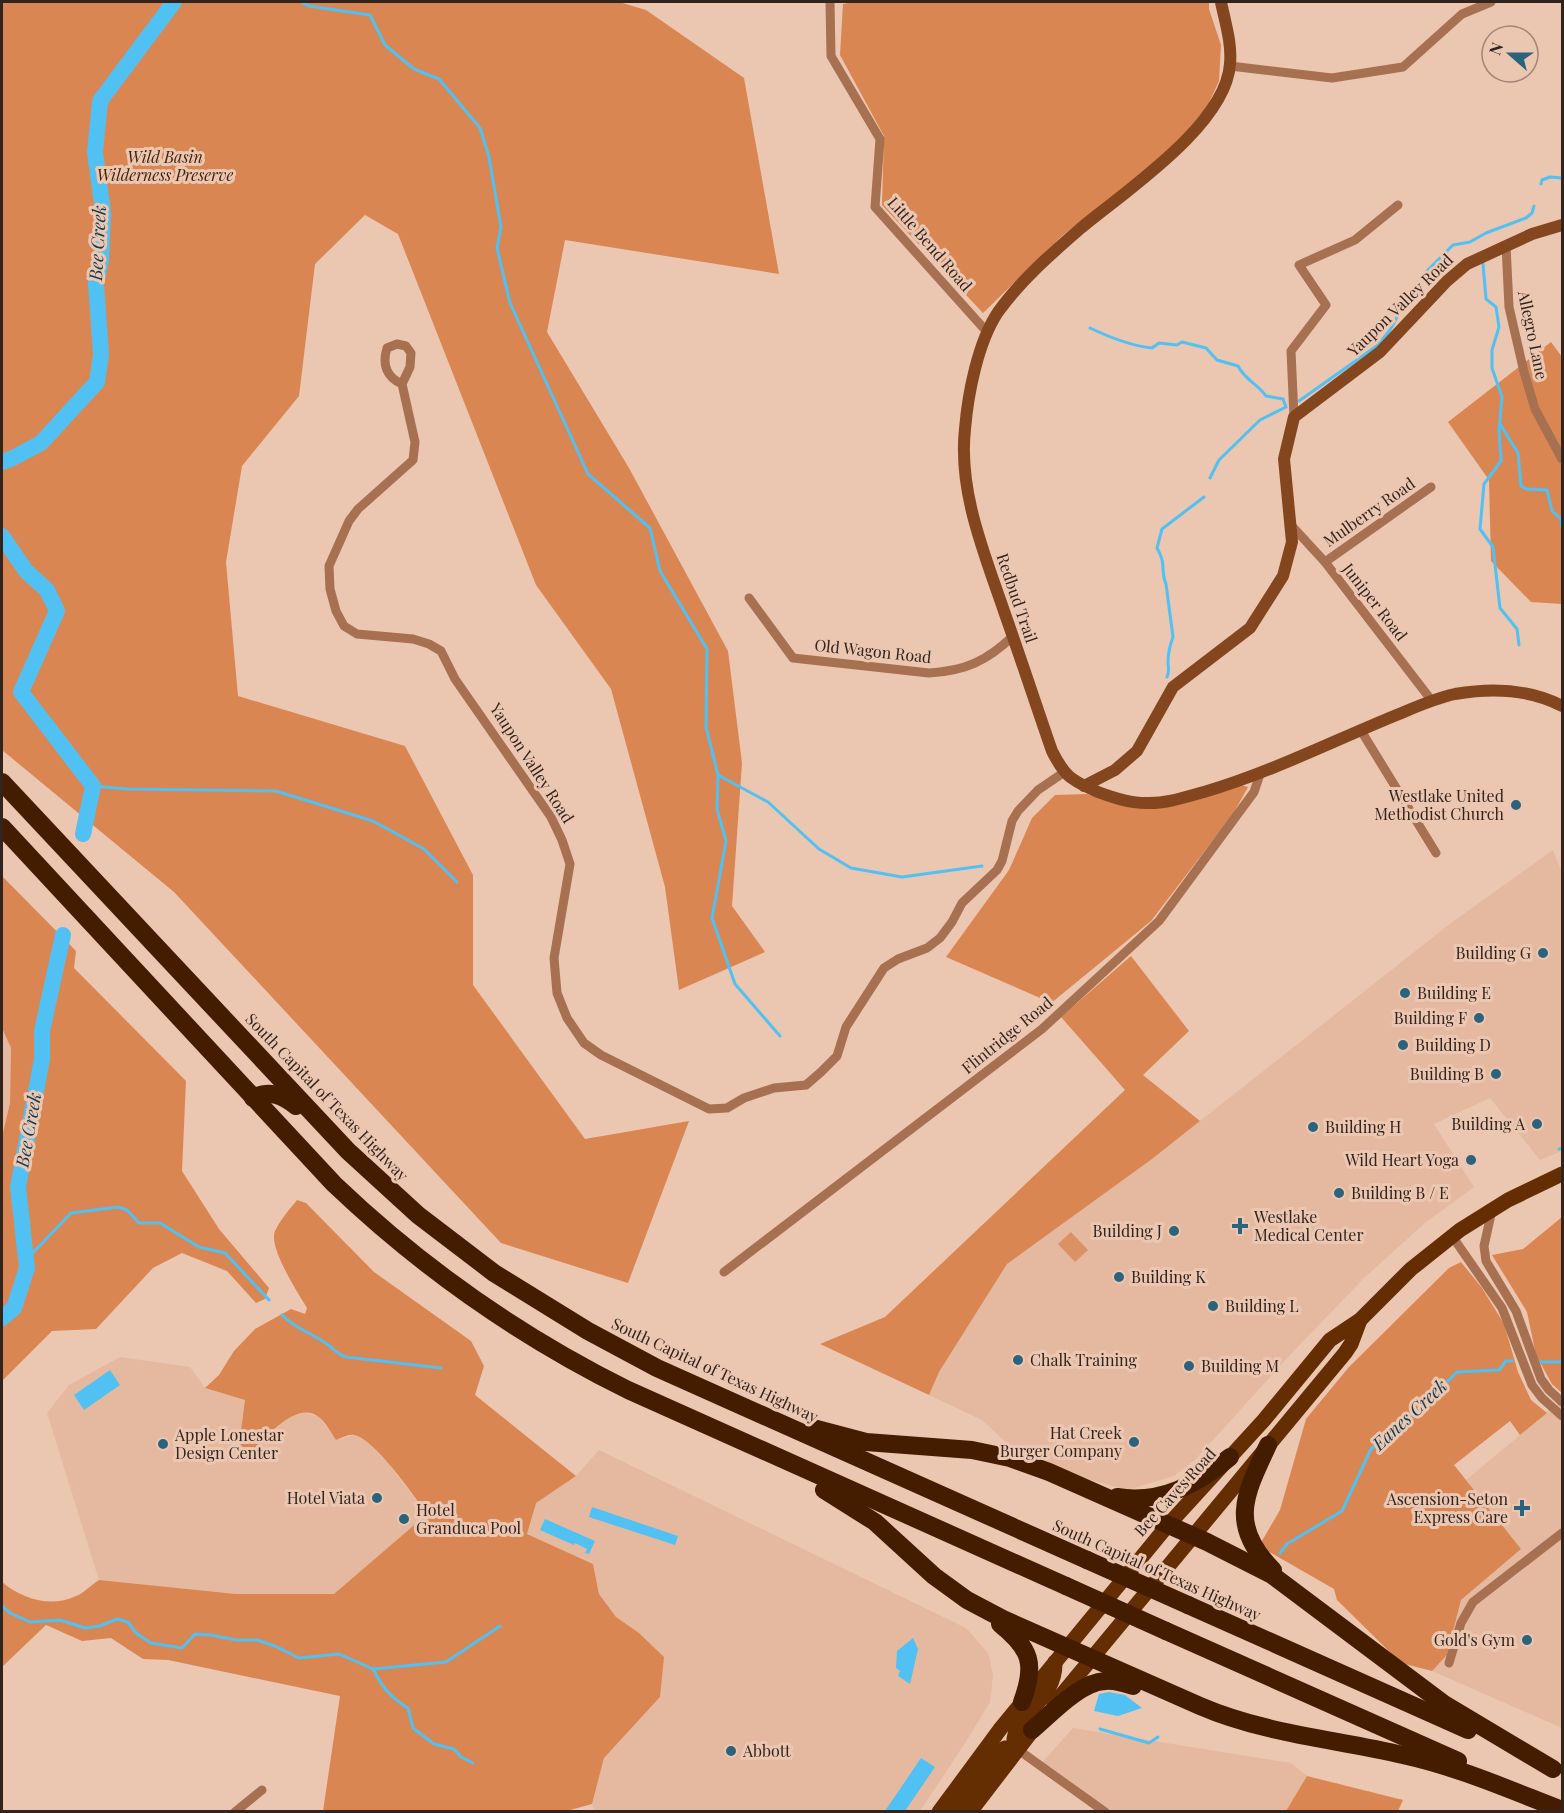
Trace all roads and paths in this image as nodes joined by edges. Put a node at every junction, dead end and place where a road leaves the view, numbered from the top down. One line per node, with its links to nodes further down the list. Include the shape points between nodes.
1 (830, 2): 8 (street, Little Bend Road, via 831,56 880,139 875,207)
2 (1221, 2): 4 (street, Redbud Trail)
3 (1491, 2): 4 (street, via 1462,14 1402,67 1332,78)
4 (1230, 66): 8 (street, Redbud Trail, via 1213,106 1182,143 1030,275)
5 (1398, 205): 10 (street, via 1355,240 1299,265 1326,305 1291,351)
6 (1563, 225): 7 (street, Yaupon Valley Road)
7 (1506, 245): 10 (street, Yaupon Valley Road, via 1467,264 1380,352); 11 (street, Allegro Lane, via 1509,307 1524,372 1535,409)
8 (987, 332): 16 (street, Redbud Trail, via 969,398 965,462 980,540)
9 (402, 384): 21 (street, Yaupon Valley Road, via 415,442 413,460 349,521 329,566 336,611 344,626 357,634 413,639 441,651 455,679 551,817 570,864 554,958 557,993 567,1018 584,1043 601,1055 709,1109 727,1108 774,1088 806,1085 837,1056 846,1027 884,968 940,938 962,903 997,870 1018,811 1038,790)
10 (1294, 417): 13 (street, via 1284,459)
11 (1563, 459)
12 (1431, 487): 14 (street, Mulberry Road)
13 (1291, 525): 14 (street, Juniper Road); 20 (street, via 1292,542 1283,576 1250,628 1173,687 1137,751)
14 (1325, 562): 17 (street, Juniper Road)
15 (749, 598): 16 (street, Old Wagon Road, via 793,658 929,673 952,671 989,657)
16 (1013, 636): 21 (street, Redbud Trail)
17 (1432, 700): 18 (street, via 1478,691 1508,691 1532,694); 19 (street)
18 (1563, 706)
19 (1360, 729): 22 (street); 27 (street)
20 (1115, 770): 24 (street); 25 (street, via 1111,784)
21 (1063, 773): 24 (street)
22 (1260, 774): 25 (street, via 1168,800); 34 (street, Flintridge Road, via 1254,792 1159,921 1042,1029)
23 (2, 782): 28 (highway, South Capital of Texas Highway)
24 (1084, 786): 25 (street)
25 (1118, 800)
26 (2, 827): 29 (highway)
27 (1436, 853)
28 (235, 1031): 29 (highway, via 259,1074); 30 (highway, South Capital of Texas Highway)
29 (253, 1098): 30 (highway, via 266,1093 280,1096); 39 (highway, via 352,1200 456,1287 587,1369)
30 (337, 1140): 36 (highway, South Capital of Texas Highway, via 418,1215 501,1278 602,1340)
31 (1563, 1174): 32 (main road, Bee Caves Road)
32 (1492, 1210): 33 (main road, Bee Caves Road); 37 (street, via 1484,1246 1486,1261 1516,1311 1541,1379)
33 (1452, 1236): 35 (main road, Bee Caves Road, via 1411,1269); 38 (street, via 1502,1308 1532,1385)
34 (724, 1272)
35 (1360, 1320): 40 (main road, Bee Caves Road, via 1345,1353); 41 (main road, Bee Caves Road, via 1330,1340)
36 (686, 1382): 42 (highway, via 842,1436 997,1455 1035,1466); 55 (highway, South Capital of Texas Highway, bridge)
37 (1563, 1402)
38 (1563, 1416)
39 (712, 1428): 47 (highway, via 863,1514 934,1576); 57 (highway, bridge)
40 (1268, 1445): 45 (main road, Bee Caves Road); 46 (highway, via 1247,1490 1245,1521 1257,1553)
41 (1230, 1457): 42 (highway, via 1200,1479 1162,1496 1130,1499); 43 (main road, Bee Caves Road)
42 (1095, 1492): 43 (highway)
43 (1168, 1525): 45 (highway); 48 (main road, Bee Caves Road)
44 (1563, 1533): 50 (street, via 1473,1602 1461,1623)
45 (1194, 1536): 46 (highway, via 1258,1567); 49 (main road, Bee Caves Road)
46 (1293, 1590): 55 (highway, via 1444,1704)
47 (975, 1605): 48 (highway); 52 (highway, via 1016,1637 1027,1653 1030,1676)
48 (1061, 1655): 49 (highway); 52 (main road, Bee Caves Road); 54 (main road, via 1049,1689 1016,1730)
49 (1092, 1658): 51 (highway); 53 (main road, Bee Caves Road)
50 (1449, 1663)
51 (1185, 1700): 53 (highway, via 1103,1681 1081,1689); 57 (highway, via 1261,1727 1419,1759)
52 (1022, 1702): 59 (main road, Bee Caves Road)
53 (1032, 1730): 54 (main road, Bee Caves Road)
54 (1017, 1749): 60 (main road, via 998,1752); 61 (main road, Bee Caves Road); 62 (street)
55 (1558, 1771)
56 (262, 1790): 58 (street)
57 (1563, 1809)
58 (235, 1812)
59 (939, 1812)
60 (952, 1812)
61 (970, 1812)
62 (1105, 1812)

